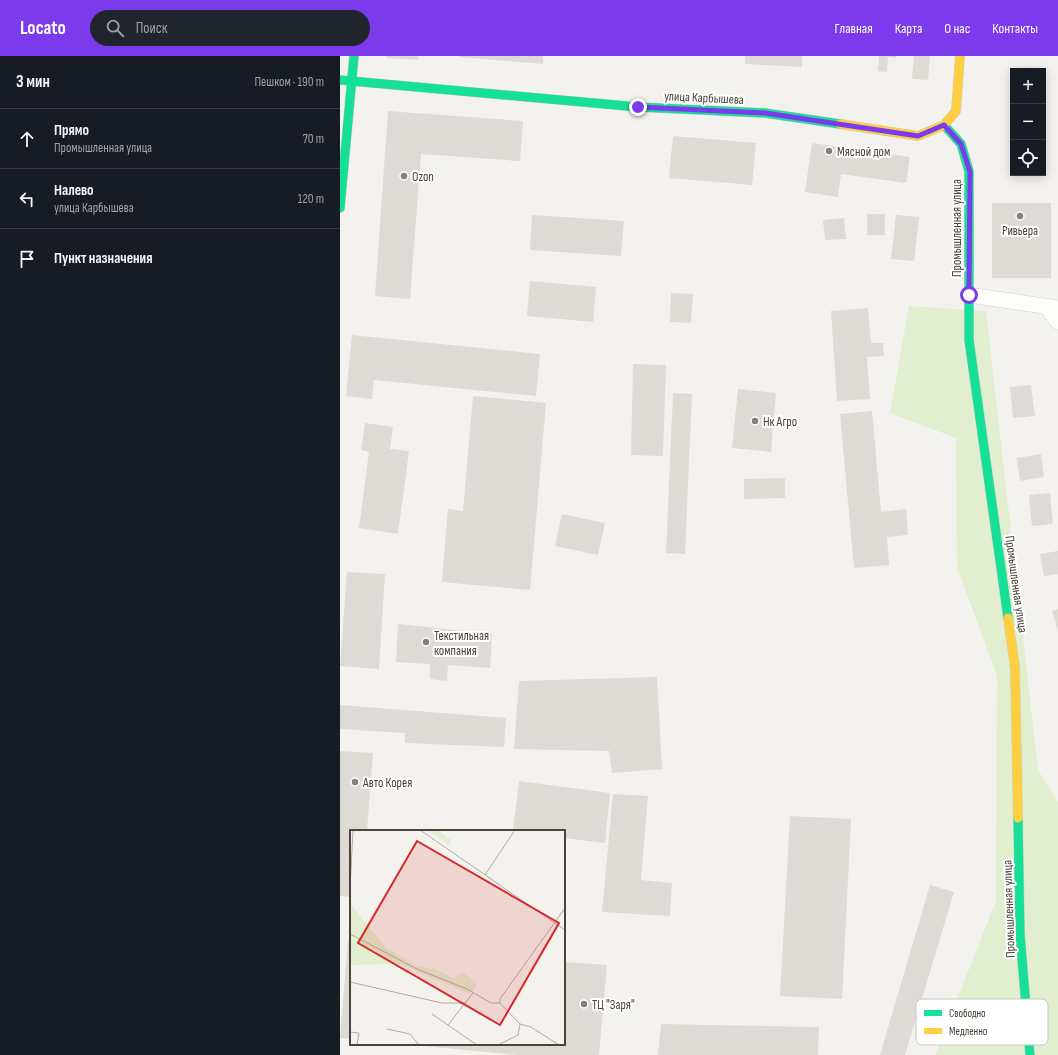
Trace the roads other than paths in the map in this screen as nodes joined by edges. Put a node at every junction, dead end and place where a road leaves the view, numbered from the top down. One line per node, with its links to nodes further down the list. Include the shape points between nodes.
1 (354, 56): 4 (street)
2 (960, 56): 5 (street, via 956,111)
3 (340, 80): 4 (street, улица Карбышева)
4 (352, 81): 5 (street, улица Карбышева, via 638,107 765,113 918,136); 6 (street)
5 (944, 125): 7 (street, Промышленная улица, via 961,144 970,172)
6 (340, 208)
7 (969, 295): 8 (street); 10 (street, Промышленная улица, via 969,340 1015,668 1020,934)
8 (1052, 307): 9 (street)
9 (1058, 322)
10 (1025, 999)
11 (1029, 1045): 12 (street, Промышленная улица)
12 (1030, 1055)

